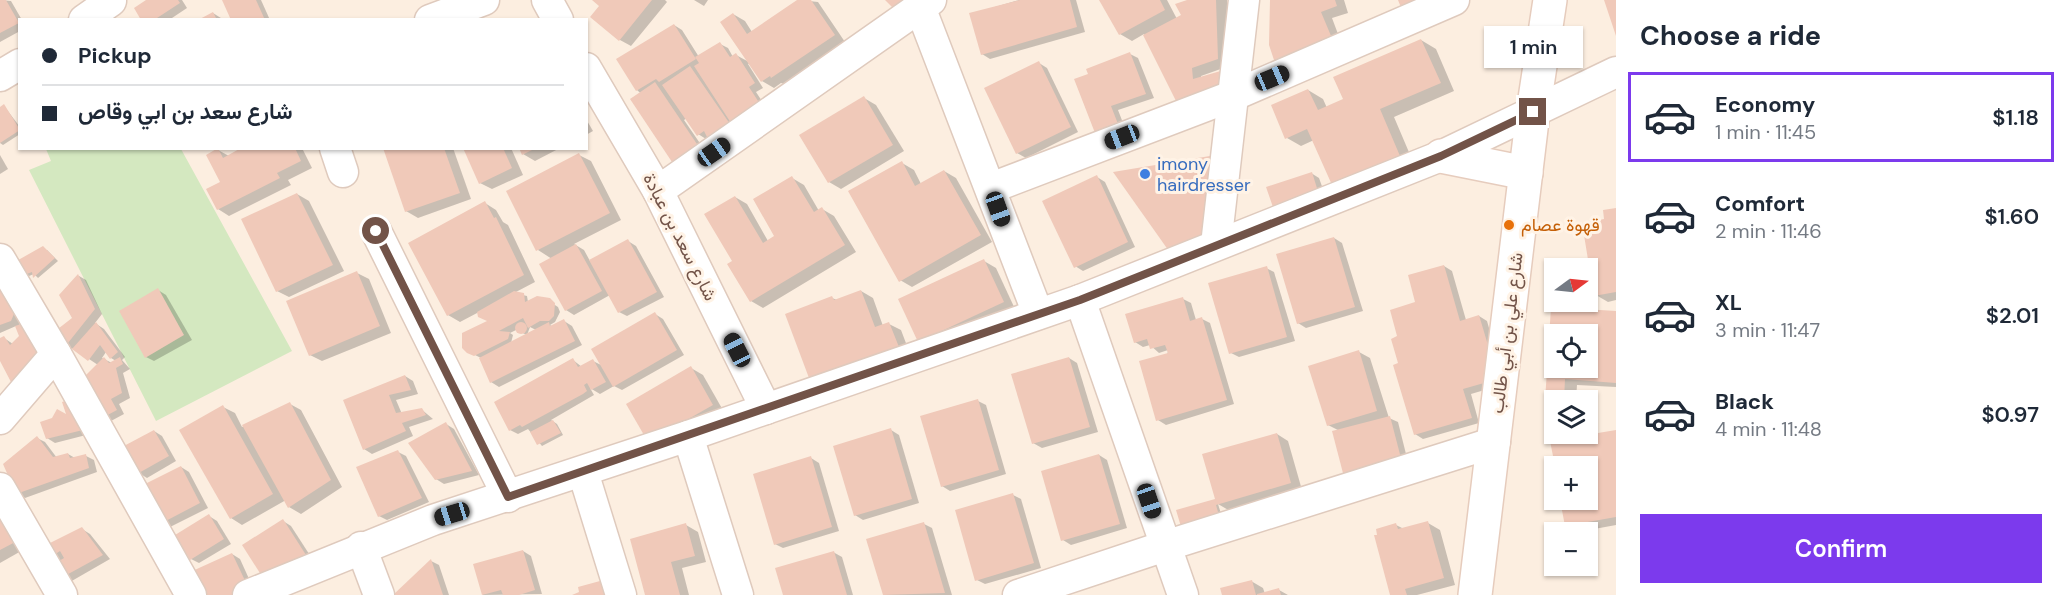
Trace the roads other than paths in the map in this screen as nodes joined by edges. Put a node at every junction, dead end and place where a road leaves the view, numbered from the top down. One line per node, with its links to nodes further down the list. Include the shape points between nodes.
1 (484, 0): 9 (street)
2 (547, 0): 10 (street)
3 (1244, 0): 15 (street)
4 (1454, 0): 15 (street)
5 (1550, 0): 16 (street, شارع علي بن أبي طالب)
6 (111, 1): 8 (street)
7 (926, 3): 19 (street); 20 (street)
8 (87, 18)
9 (435, 18)
10 (557, 18)
11 (18, 65): 14 (street)
12 (588, 71): 20 (street, شارع سعد بن عبادة)
13 (1616, 72): 16 (street)
14 (0, 76)
15 (1232, 96): 19 (street); 22 (street)
16 (1533, 112): 17 (street); 18 (street, شارع علي بن أبي طالب)
17 (1441, 156): 18 (street); 22 (street)
18 (1526, 173): 30 (street, شارع علي بن أبي طالب)
19 (991, 188): 25 (street)
20 (658, 191): 27 (street, شارع سعد بن عبادة)
21 (376, 231): 33 (street)
22 (1216, 245): 24 (street)
23 (0, 259): 26 (street)
24 (1080, 300): 25 (street); 34 (street)
25 (1038, 314): 27 (street)
26 (56, 354): 28 (street); 37 (street)
27 (766, 409): 29 (street)
28 (0, 419)
29 (688, 436): 31 (street); 41 (street)
30 (1494, 442): 34 (street); 44 (street, شارع علي بن أبي طالب)
31 (583, 472): 33 (street); 40 (street)
32 (0, 488): 36 (street)
33 (508, 497): 35 (street)
34 (1165, 546): 42 (street); 43 (street)
35 (361, 547): 38 (street); 39 (street)
36 (62, 595)
37 (190, 595)
38 (248, 595)
39 (379, 595)
40 (621, 595)
41 (738, 595)
42 (1018, 595)
43 (1183, 595)
44 (1475, 595)

